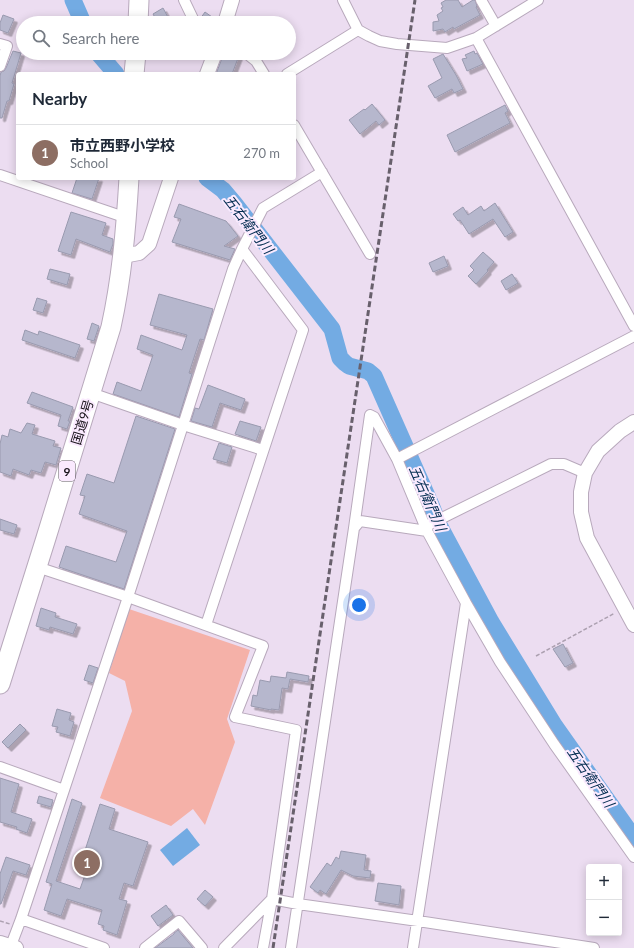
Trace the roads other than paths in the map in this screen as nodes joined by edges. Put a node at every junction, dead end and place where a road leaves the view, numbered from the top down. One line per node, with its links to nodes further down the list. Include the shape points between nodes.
1 (139, 0): 7 (highway)
2 (184, 0): 8 (street)
3 (232, 0): 9 (street)
4 (343, 0): 11 (street)
5 (482, 0): 10 (street)
6 (538, 0): 10 (street)
7 (138, 16)
8 (191, 16)
9 (227, 16)
10 (496, 26): 12 (street)
11 (358, 30): 12 (street, via 380,41 447,48); 21 (street)
12 (476, 38): 31 (street)
13 (0, 44): 17 (street, via 7,46)
14 (135, 60): 18 (highway)
15 (212, 60): 19 (street)
16 (254, 60): 20 (street)
17 (0, 66)
18 (134, 72)
19 (208, 72)
20 (263, 72)
21 (290, 72)
22 (296, 128): 23 (street)
23 (322, 172): 28 (street, via 263,208); 29 (street)
24 (0, 175): 27 (street)
25 (129, 180): 27 (highway, 国道9号 / 9)
26 (170, 180): 30 (street, via 149,244 139,253)
27 (127, 218): 30 (highway, 国道9号 / 9)
28 (242, 250): 35 (street, via 233,269); 36 (street, via 303,330)
29 (370, 254)
30 (123, 256): 33 (highway, 国道9号 / 9, via 112,327)
31 (634, 326)
32 (634, 336): 37 (street)
33 (91, 393): 35 (street); 41 (highway, 国道9号 / 9)
34 (634, 422): 38 (street, via 598,451)
35 (183, 425): 36 (street); 42 (street)
36 (263, 450): 44 (street)
37 (397, 459): 39 (street, via 374,417 370,415); 40 (street)
38 (585, 473): 40 (street, via 564,464 551,464 428,525); 45 (street, via 581,492 581,512 587,538)
39 (354, 528): 40 (street, via 360,521); 51 (street)
40 (427, 531): 43 (street)
41 (37, 567): 42 (street); 46 (highway, 国道9号 / 9)
42 (128, 597): 44 (street); 48 (street)
43 (466, 603): 49 (street, via 500,662 554,744); 53 (street)
44 (206, 625): 50 (street, via 263,646 235,717 296,730)
45 (634, 625)
46 (0, 684)
47 (0, 767): 48 (street)
48 (64, 790): 52 (street)
49 (634, 857)
50 (272, 899): 51 (street); 58 (street); 59 (street)
51 (298, 904): 53 (street); 60 (street)
52 (21, 919): 54 (street); 55 (street)
53 (418, 921): 61 (street); 62 (street)
54 (9, 946)
55 (104, 948)
56 (145, 948): 57 (street, via 179,921)
57 (202, 948)
58 (224, 948)
59 (263, 948)
60 (291, 948)
61 (414, 948)
62 (594, 948)

